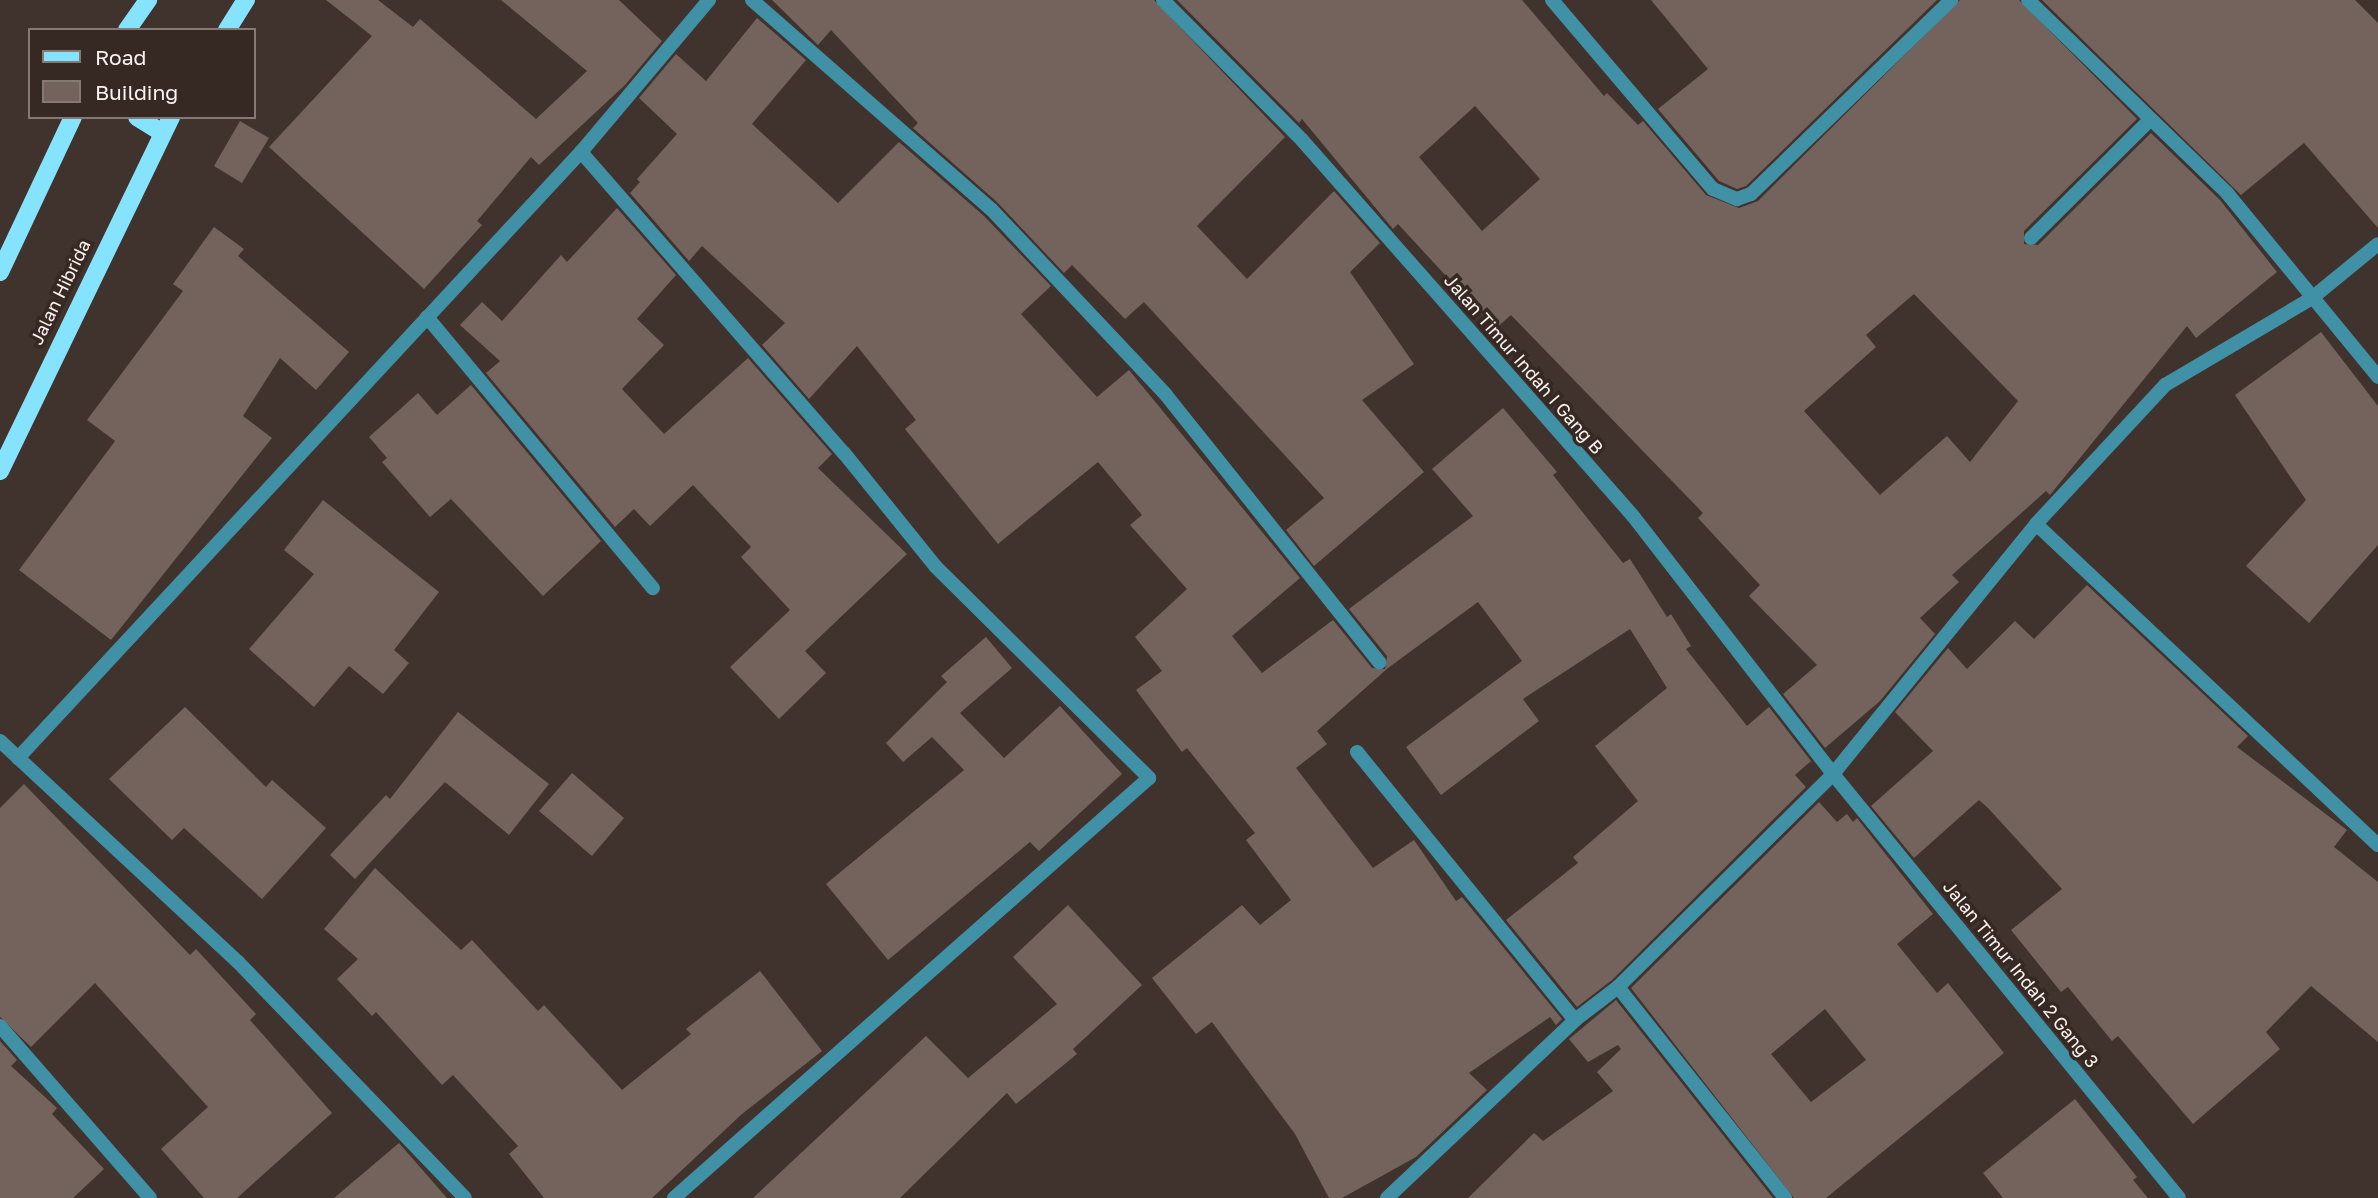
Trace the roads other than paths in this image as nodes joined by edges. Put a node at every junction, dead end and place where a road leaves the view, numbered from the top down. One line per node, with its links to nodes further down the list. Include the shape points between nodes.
1 (148, 0): 9 (main road)
2 (246, 0): 10 (main road)
3 (709, 0): 15 (street)
4 (752, 0): 25 (street, via 991,209 1166,395)
5 (1163, 0): 29 (street, Jalan Timur Indah I Gang B, via 1302,140 1633,516)
6 (1552, 0): 7 (street, via 1713,189 1737,199 1751,194)
7 (1951, 0)
8 (2028, 0): 13 (street)
9 (128, 28)
10 (228, 28)
11 (72, 119): 18 (main road)
12 (144, 119): 14 (main road)
13 (2149, 121): 16 (street); 19 (street, via 2270,239)
14 (166, 125): 22 (main road, Jalan Hibrida)
15 (581, 152): 20 (street); 37 (street, via 844,453 936,566 1149,778)
16 (2031, 238)
17 (2378, 244): 19 (street)
18 (0, 272)
19 (2312, 298): 21 (street); 23 (street, via 2165,384)
20 (427, 317): 24 (street); 28 (street)
21 (2378, 377)
22 (0, 471)
23 (2036, 524): 29 (street); 30 (street)
24 (653, 588)
25 (1380, 662)
26 (0, 741): 28 (street)
27 (1357, 752): 32 (street)
28 (18, 758): 36 (street, via 238,962)
29 (1833, 774): 31 (street); 39 (street, Jalan Timur Indah 2 Gang 3)
30 (2378, 845)
31 (1618, 987): 32 (street); 38 (street)
32 (1575, 1020): 34 (street)
33 (0, 1026): 35 (street)
34 (1391, 1197)
35 (150, 1198)
36 (465, 1198)
37 (674, 1198)
38 (1786, 1198)
39 (2179, 1198)

